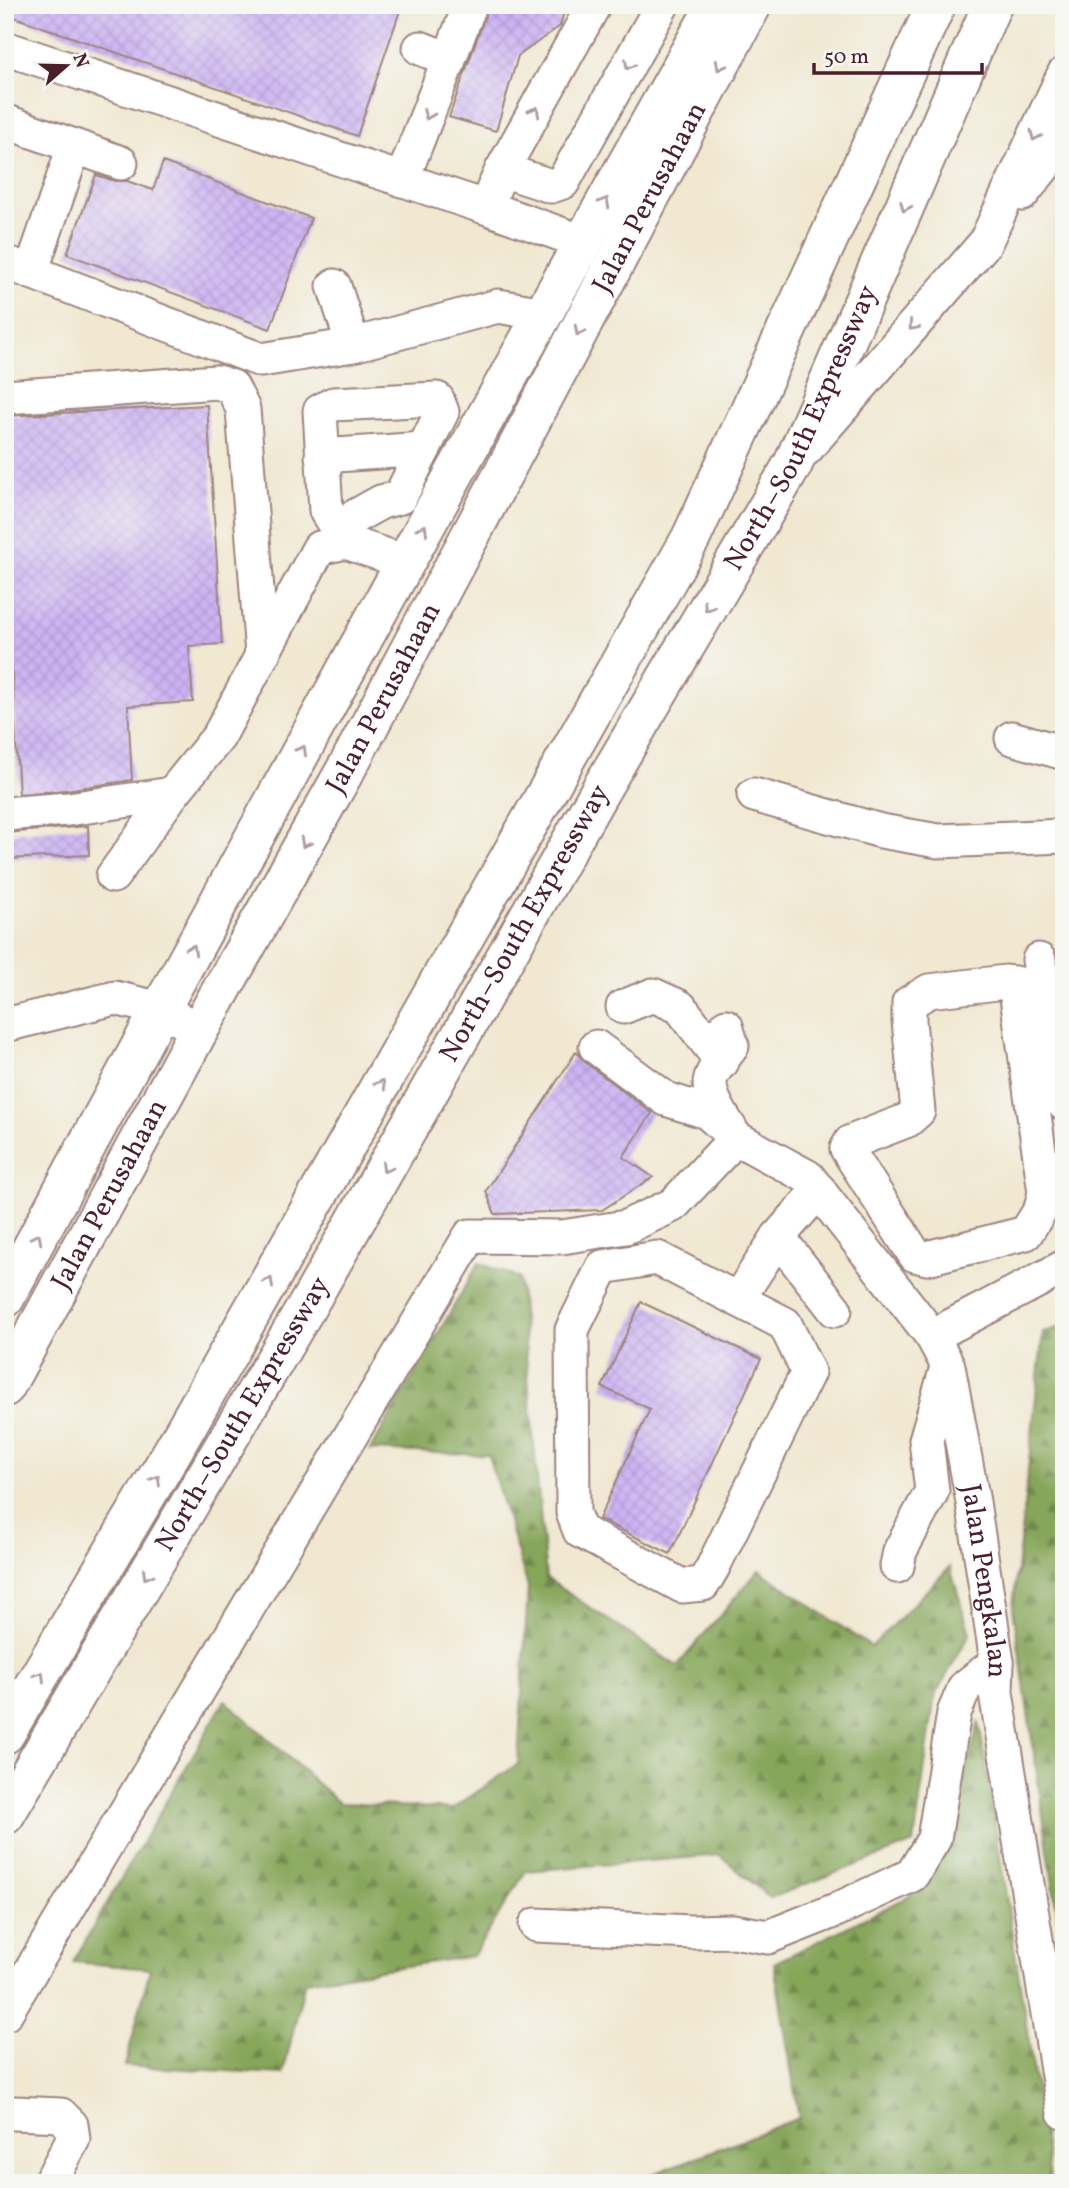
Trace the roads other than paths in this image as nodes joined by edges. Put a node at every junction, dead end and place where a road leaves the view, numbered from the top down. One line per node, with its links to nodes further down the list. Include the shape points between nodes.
1 (470, 5): 10 (street)
2 (594, 5): 16 (street, one-way to 2)
3 (662, 5): 16 (street, one-way to 16, via 563,182 551,186)
4 (716, 5): 19 (main road, Jalan Perusahaan, one-way to 4)
5 (752, 5): 44 (main road, Jalan Perusahaan, one-way to 44, via 350,762)
6 (936, 5): 60 (main road, North–South Expressway, one-way to 6, via 171,1454 691,538)
7 (992, 5): 28 (main road, North–South Expressway, one-way to 28)
8 (5, 48): 17 (street)
9 (420, 48): 10 (street)
10 (449, 64): 17 (street, one-way to 17)
11 (1064, 74): 20 (street, one-way to 20)
12 (11, 121): 14 (street)
13 (1064, 141): 20 (street)
14 (75, 147): 15 (street); 21 (street)
15 (121, 163)
16 (502, 170): 18 (street)
17 (402, 180): 18 (street)
18 (485, 207): 19 (street)
19 (583, 242): 23 (main road, Jalan Perusahaan)
20 (985, 243): 28 (street, one-way to 28)
21 (15, 270): 24 (street, via 261,360)
22 (334, 286): 24 (street)
23 (543, 314): 24 (street, via 498,306); 30 (main road, Jalan Perusahaan, one-way to 23)
24 (353, 345)
25 (5, 397): 31 (street, via 216,382 232,387 243,409)
26 (424, 449): 27 (street); 27 (street, via 442,412 437,399 333,404 320,411); 29 (street, via 400,497 381,502)
27 (322, 456): 29 (street, via 326,511)
28 (793, 464): 61 (main road, North–South Expressway, one-way to 61, via 601,789 310,1301)
29 (341, 535): 30 (street); 31 (street, via 320,548)
30 (405, 562): 41 (main road, Jalan Perusahaan, one-way to 30)
31 (262, 655): 34 (street, via 219,736)
32 (1013, 738): 33 (street)
33 (1064, 753)
34 (172, 793): 36 (street); 38 (street)
35 (754, 794): 37 (street, via 881,831 938,841)
36 (5, 814)
37 (1064, 836)
38 (113, 876)
39 (1033, 977): 39 (street, via 929,991 909,1003 918,1111 908,1120 851,1142 847,1149 915,1255 927,1258 1026,1233 1041,1209 1045,1192); 47 (street)
40 (623, 1007): 46 (street, via 653,995 680,1007)
41 (160, 1009): 42 (street, via 115,998); 44 (street); 52 (main road, Jalan Perusahaan, one-way to 41)
42 (5, 1025)
43 (726, 1026): 46 (street, via 732,1046)
44 (199, 1030): 57 (main road, Jalan Perusahaan)
45 (596, 1047): 48 (street, Jalan Pengkalan, via 666,1099 707,1112)
46 (722, 1062): 48 (street, via 710,1084)
47 (1064, 1104)
48 (736, 1138): 49 (street, Jalan Pengkalan, via 808,1177); 63 (street, via 673,1205 626,1227 562,1237 470,1236)
49 (819, 1190): 50 (street); 55 (street, Jalan Pengkalan)
50 (778, 1237): 53 (street); 54 (street)
51 (1064, 1267): 55 (street)
52 (5, 1298)
53 (738, 1299): 53 (street, via 785,1324 808,1372 703,1584 682,1586 580,1531 573,1513 572,1330 603,1267 657,1258)
54 (835, 1310)
55 (932, 1336): 56 (street, Jalan Pengkalan)
56 (948, 1366): 58 (street, via 926,1440 932,1491 900,1551); 59 (street, Jalan Pengkalan)
57 (5, 1387)
58 (897, 1566)
59 (997, 1662): 62 (street, via 965,1687 954,1713 934,1839 912,1874 768,1937 733,1931); 64 (street, Jalan Pengkalan, via 996,1693)
60 (5, 1734)
61 (5, 1815)
62 (536, 1925)
63 (5, 2014)
64 (1064, 2112)
65 (14, 2113): 66 (street, via 61,2115 71,2125 73,2139)
66 (50, 2183)

